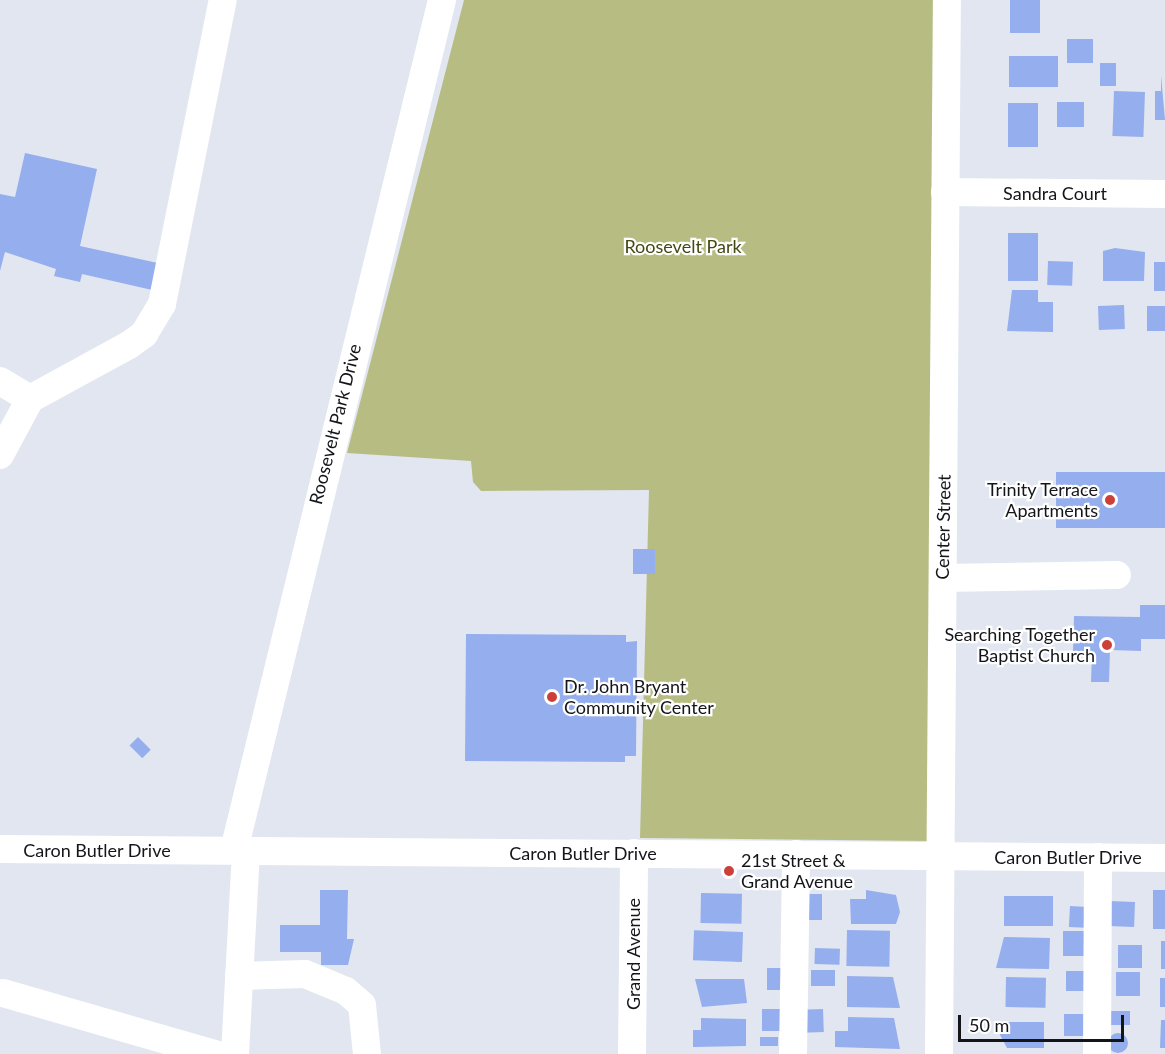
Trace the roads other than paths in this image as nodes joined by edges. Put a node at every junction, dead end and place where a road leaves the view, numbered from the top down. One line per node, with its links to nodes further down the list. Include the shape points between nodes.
1 (223, 0): 7 (street, via 162,304 144,334 129,345)
2 (442, 0): 12 (street, Roosevelt Park Drive)
3 (947, 0): 4 (street, Center Street)
4 (945, 192): 5 (street, Sandra Court); 10 (street, Center Street)
5 (1165, 194)
6 (0, 381): 7 (street)
7 (30, 399): 8 (street)
8 (0, 455)
9 (1117, 575): 10 (street)
10 (943, 578): 15 (street, Center Street)
11 (0, 849): 12 (street, Caron Butler Drive)
12 (240, 850): 13 (street, Caron Butler Drive); 18 (street, Roosevelt Park Drive)
13 (634, 853): 14 (street, Caron Butler Drive); 23 (street, Grand Avenue)
14 (796, 854): 15 (street, Caron Butler Drive); 24 (street)
15 (940, 856): 16 (street, Caron Butler Drive); 25 (street, Center Street)
16 (1098, 857): 17 (street, Caron Butler Drive); 26 (street)
17 (1165, 858)
18 (238, 976): 21 (street, Roosevelt Park Drive); 22 (street, via 277,970 304,974 346,991 362,1005)
19 (3, 993): 20 (street)
20 (215, 1054)
21 (235, 1054)
22 (367, 1054)
23 (632, 1054)
24 (793, 1054)
25 (939, 1054)
26 (1097, 1054)

